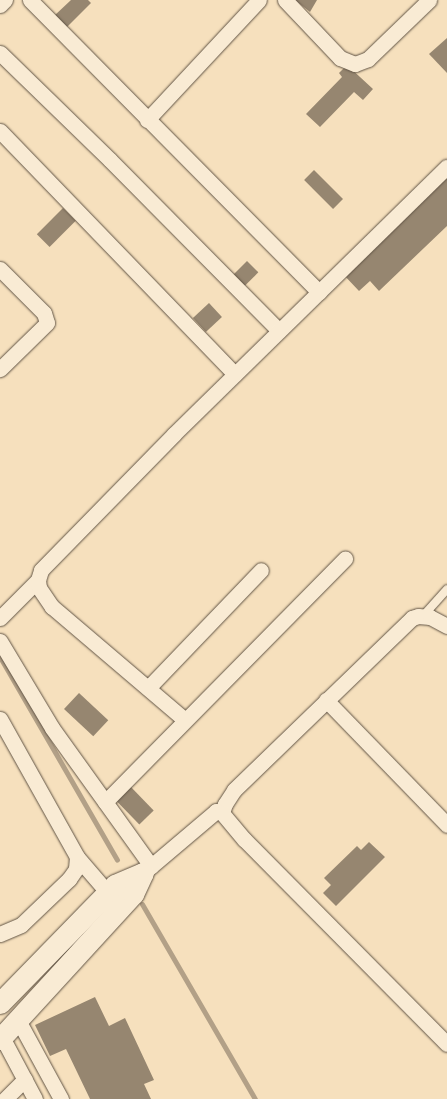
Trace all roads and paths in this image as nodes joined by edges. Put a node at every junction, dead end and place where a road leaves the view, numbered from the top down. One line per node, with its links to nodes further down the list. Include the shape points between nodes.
1 (5, 0): 6 (street)
2 (30, 0): 8 (street)
3 (259, 0): 8 (street)
4 (286, 0): 5 (street, via 340,58 355,64 368,59)
5 (429, 0)
6 (0, 5)
7 (0, 53): 13 (street)
8 (147, 120): 12 (street)
9 (0, 131): 15 (street)
10 (447, 167): 12 (street)
11 (0, 269): 14 (street, via 44,313 47,323)
12 (319, 292): 13 (street)
13 (279, 330): 15 (street)
14 (0, 368)
15 (235, 374): 18 (street, via 41,570)
16 (345, 559): 27 (street)
17 (261, 570): 24 (street)
18 (38, 580): 21 (street); 24 (street, via 43,596 52,607)
19 (447, 589): 20 (lane)
20 (423, 616): 22 (street); 25 (street, via 412,618)
21 (0, 618)
22 (447, 626)
23 (0, 641): 28 (street, via 52,728)
24 (148, 688): 27 (street)
25 (326, 700): 29 (street, via 234,790); 30 (street)
26 (0, 719): 31 (street)
27 (185, 720): 28 (street)
28 (105, 802): 32 (street)
29 (222, 813): 32 (street, via 216,811); 38 (street)
30 (447, 825)
31 (77, 857): 33 (street); 34 (street, via 76,869 69,879 21,925)
32 (147, 869): 33 (street, via 133,894)
33 (114, 900): 35 (street); 36 (street)
34 (0, 934)
35 (0, 1003)
36 (18, 1020): 37 (street); 42 (street)
37 (1, 1038): 39 (street)
38 (447, 1044)
39 (25, 1079): 40 (street); 41 (street)
40 (5, 1099)
41 (35, 1099)
42 (61, 1099)

